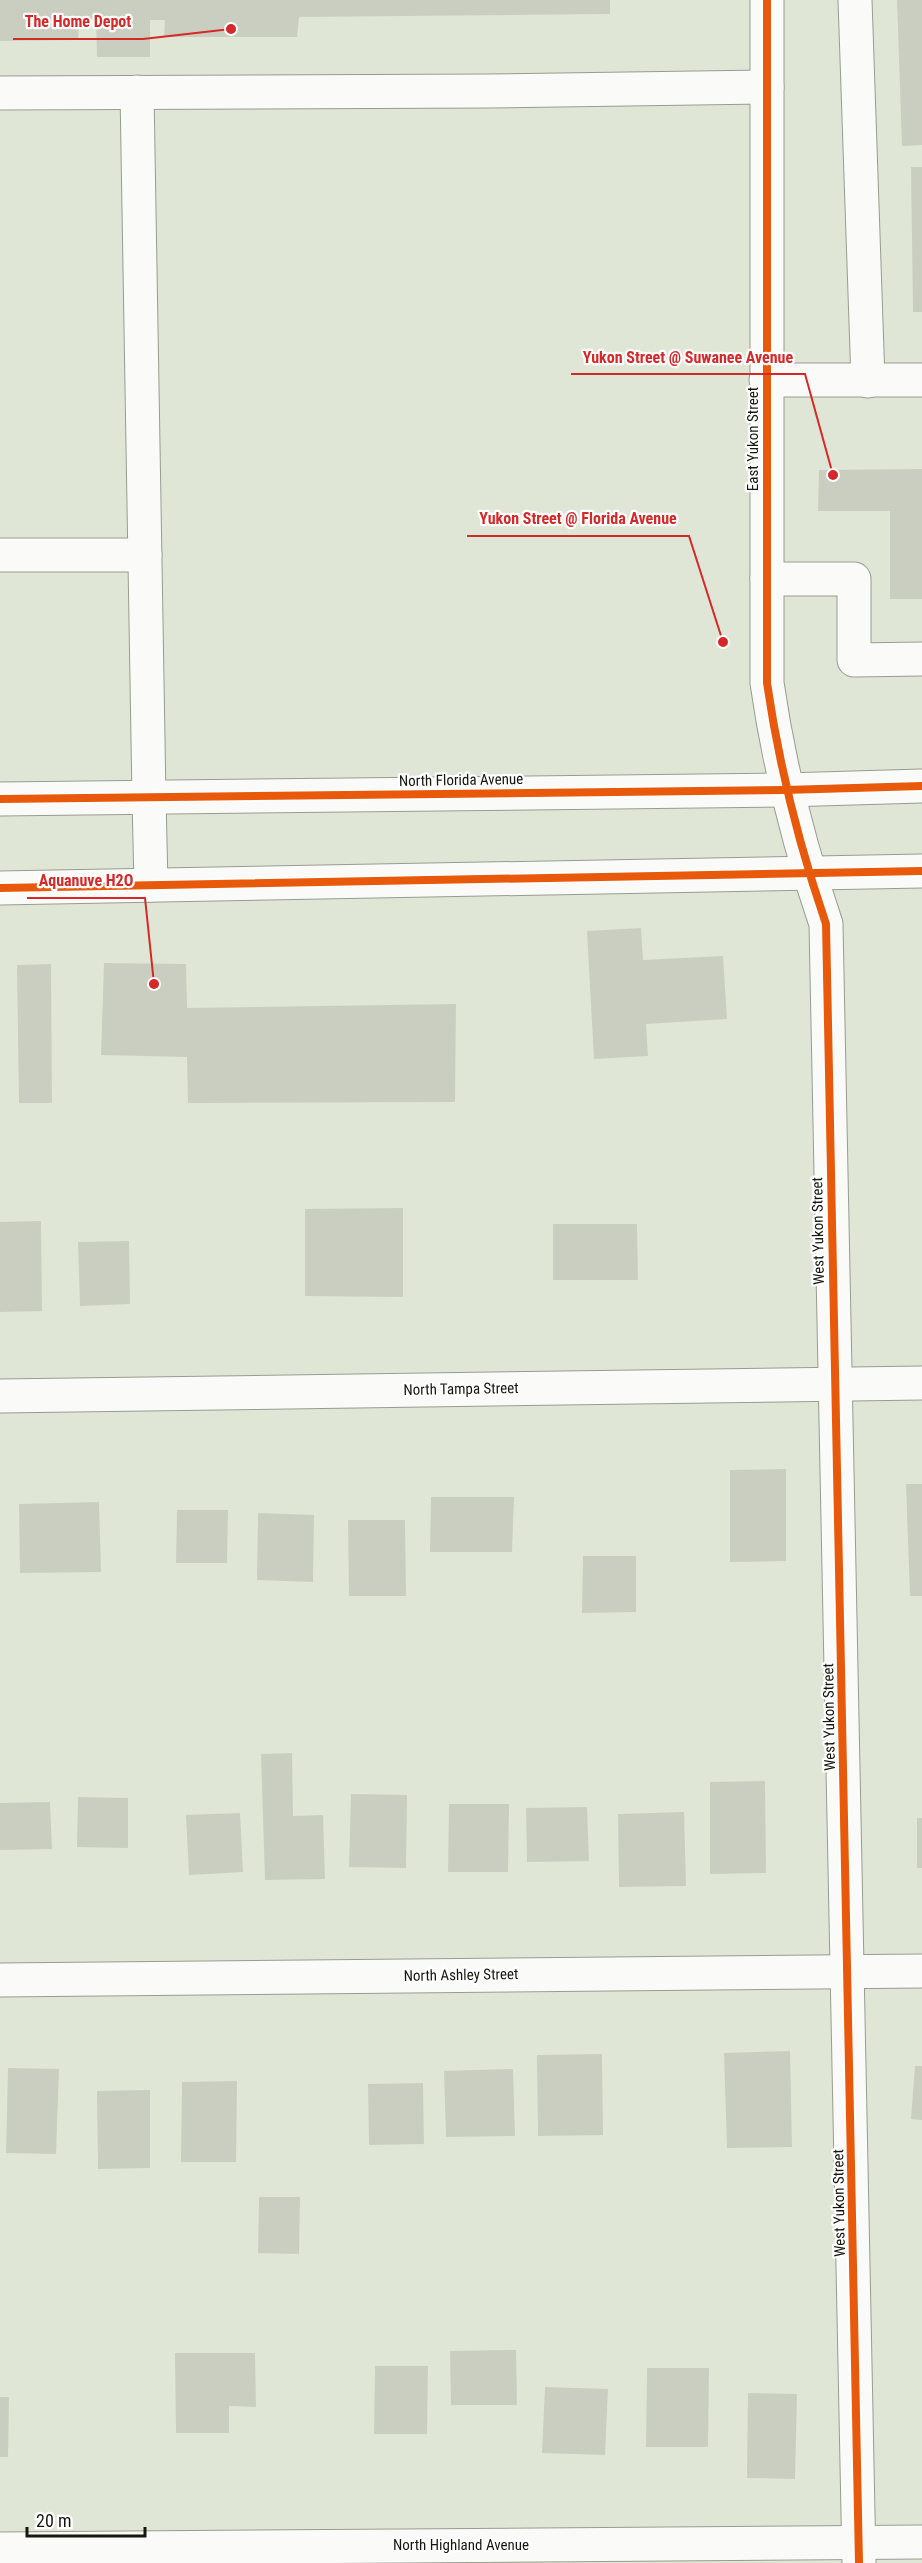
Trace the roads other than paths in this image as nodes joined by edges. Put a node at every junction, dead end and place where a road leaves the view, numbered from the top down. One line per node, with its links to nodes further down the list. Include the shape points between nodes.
1 (767, 0): 3 (street, East Yukon Street)
2 (855, 0): 8 (street)
3 (767, 87): 4 (street); 6 (street, East Yukon Street)
4 (137, 92): 5 (street); 10 (street)
5 (0, 93)
6 (766, 380): 8 (street); 11 (street, East Yukon Street)
7 (922, 380): 8 (street)
8 (868, 381)
9 (0, 555): 10 (street)
10 (145, 555): 15 (street)
11 (767, 579): 12 (street, via 854,579 854,660); 14 (street, East Yukon Street, via 767,683)
12 (922, 659)
13 (922, 786): 14 (street, North Florida Avenue)
14 (785, 790): 15 (street, North Florida Avenue); 18 (street, East Yukon Street)
15 (149, 798): 16 (street, North Florida Avenue); 19 (street)
16 (0, 800)
17 (922, 871): 18 (street)
18 (808, 874): 19 (street); 22 (street, West Yukon Street, via 826,924)
19 (151, 885): 20 (street)
20 (0, 888)
21 (922, 1383): 22 (street, North Tampa Street)
22 (835, 1384): 23 (street, North Tampa Street); 24 (street, West Yukon Street)
23 (0, 1396)
24 (849, 1971): 25 (street, North Ashley Street); 26 (street, North Ashley Street); 29 (street, West Yukon Street)
25 (922, 1971)
26 (0, 1980)
27 (922, 2542): 29 (street, North Highland Avenue)
28 (0, 2548): 29 (street, North Highland Avenue)
29 (859, 2553)

